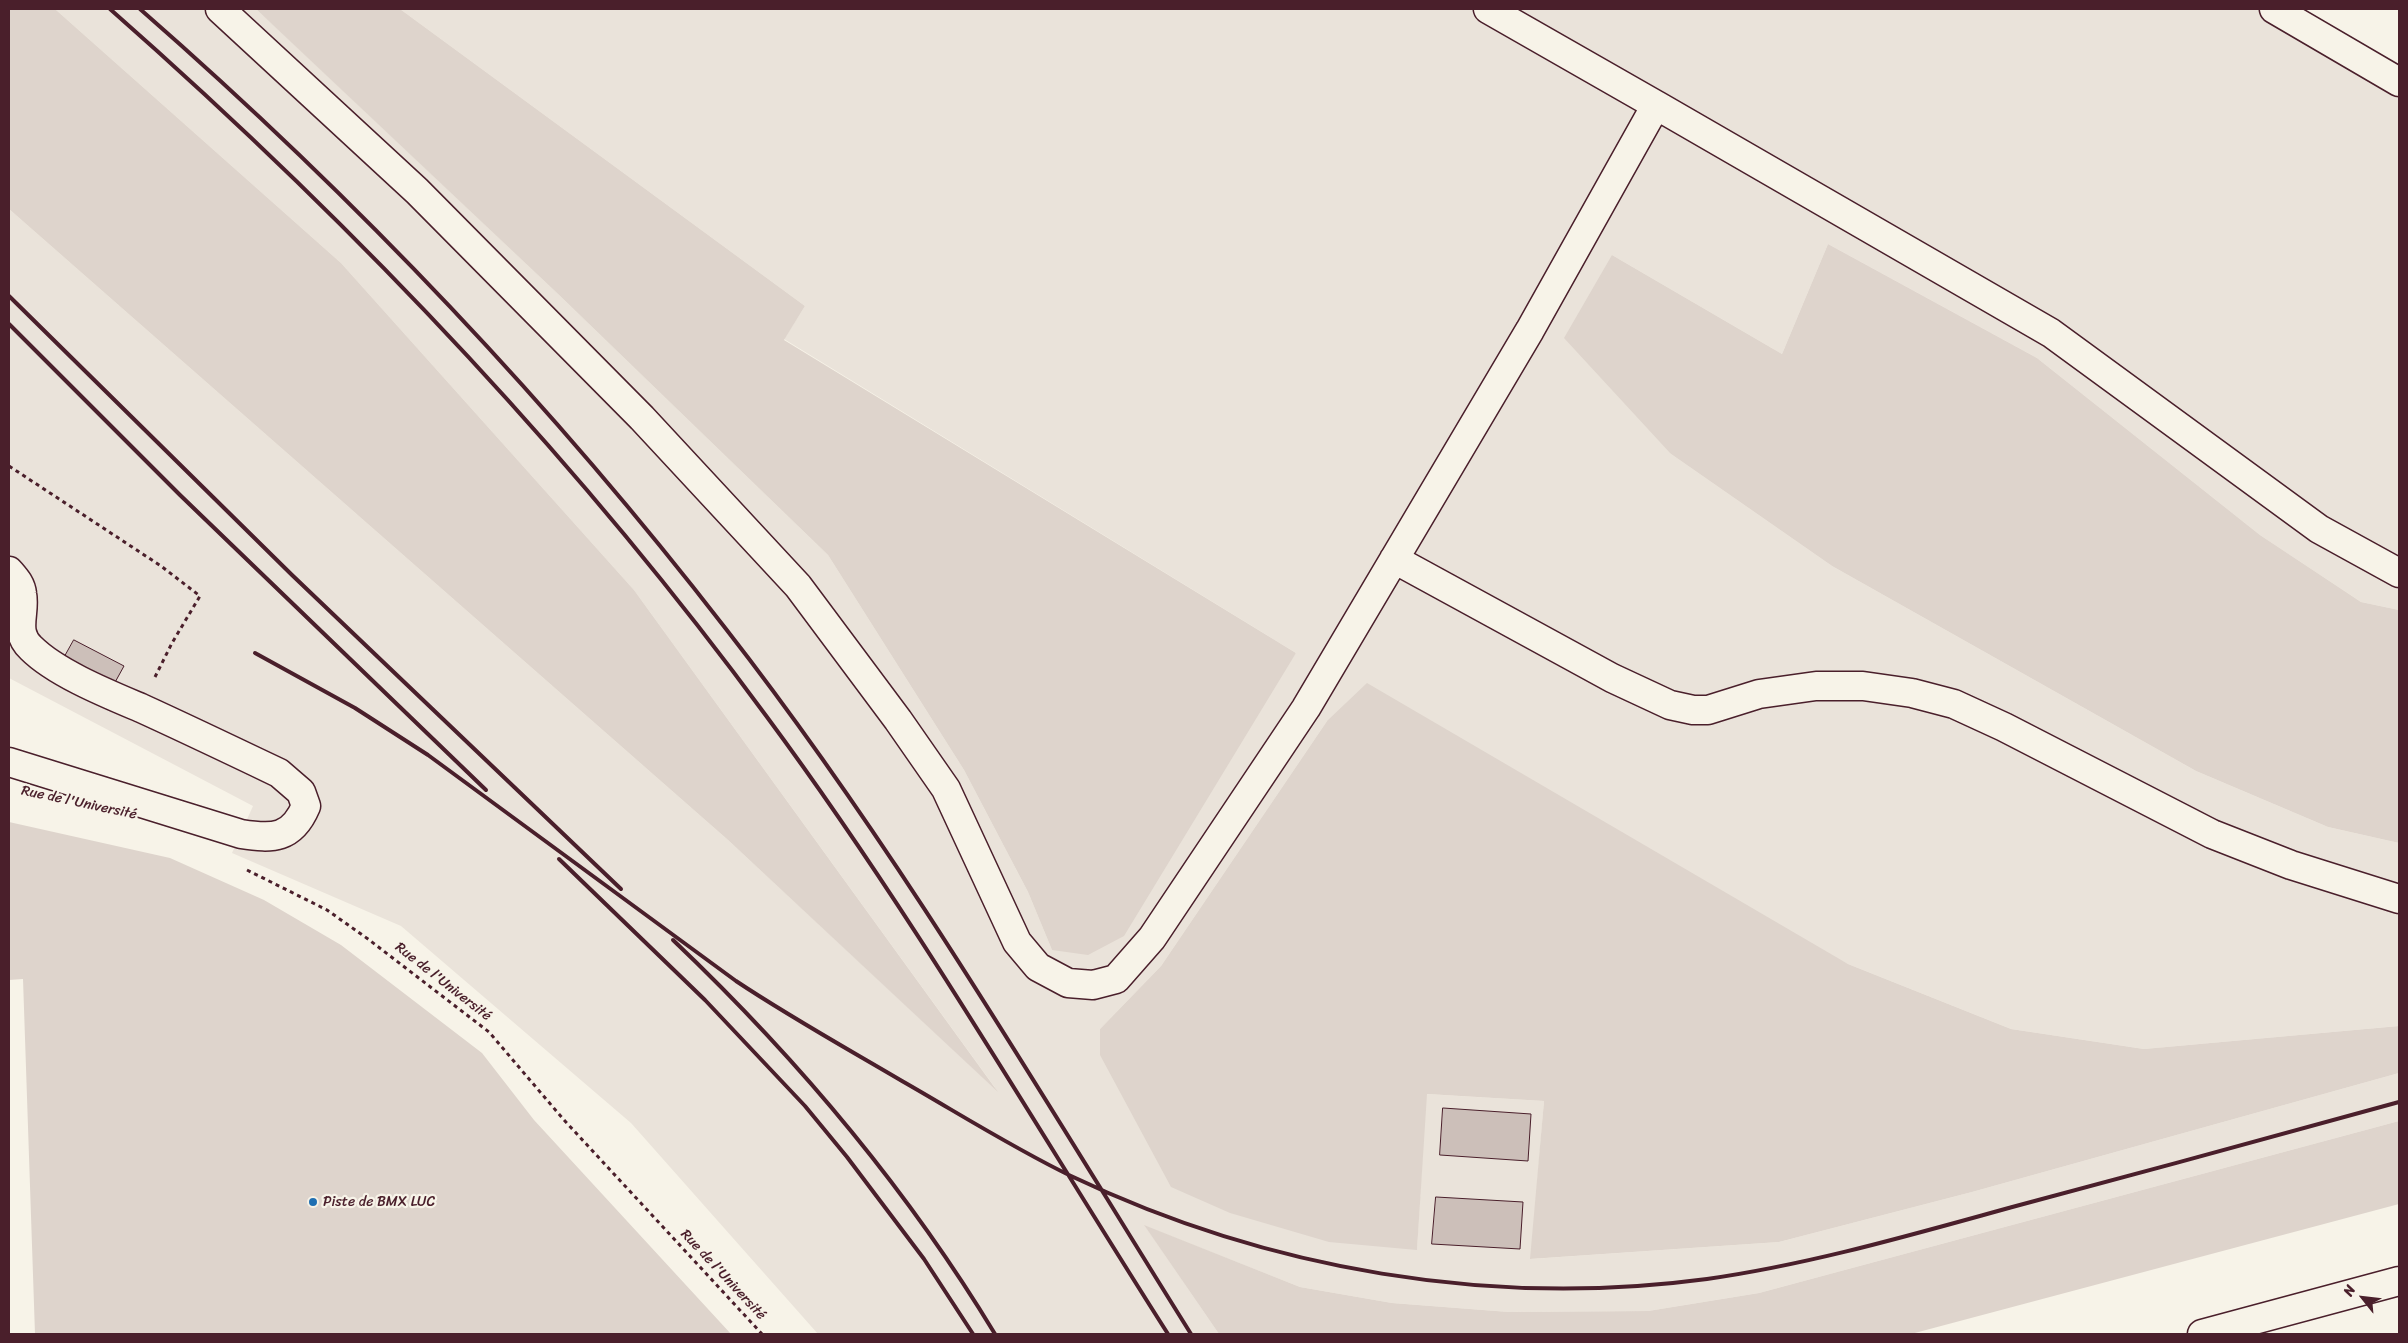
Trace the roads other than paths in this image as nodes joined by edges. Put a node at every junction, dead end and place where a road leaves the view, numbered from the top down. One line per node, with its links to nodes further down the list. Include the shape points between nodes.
1 (220, 9): 6 (main road, via 417,191 642,418 798,586 946,789 1017,942 1038,967 1068,983 1093,985 1116,979 1152,938 1306,708)
2 (1488, 9): 5 (main road)
3 (2274, 9): 4 (main road)
4 (2399, 82)
5 (1656, 105): 6 (main road, via 1564,271); 8 (main road, via 2051,333 2319,529)
6 (1394, 559): 10 (main road, via 1612,678 1670,705 1708,710 1759,694 1816,686 1863,686 1912,693 1954,704 2212,834 2290,866)
7 (9, 571): 9 (main road, via 23,594 22,634 30,648 58,667 279,773 301,792 306,806 300,821 286,834 263,838)
8 (2399, 572)
9 (9, 762)
10 (2399, 898)
11 (2399, 1281): 12 (main road)
12 (2202, 1334)

